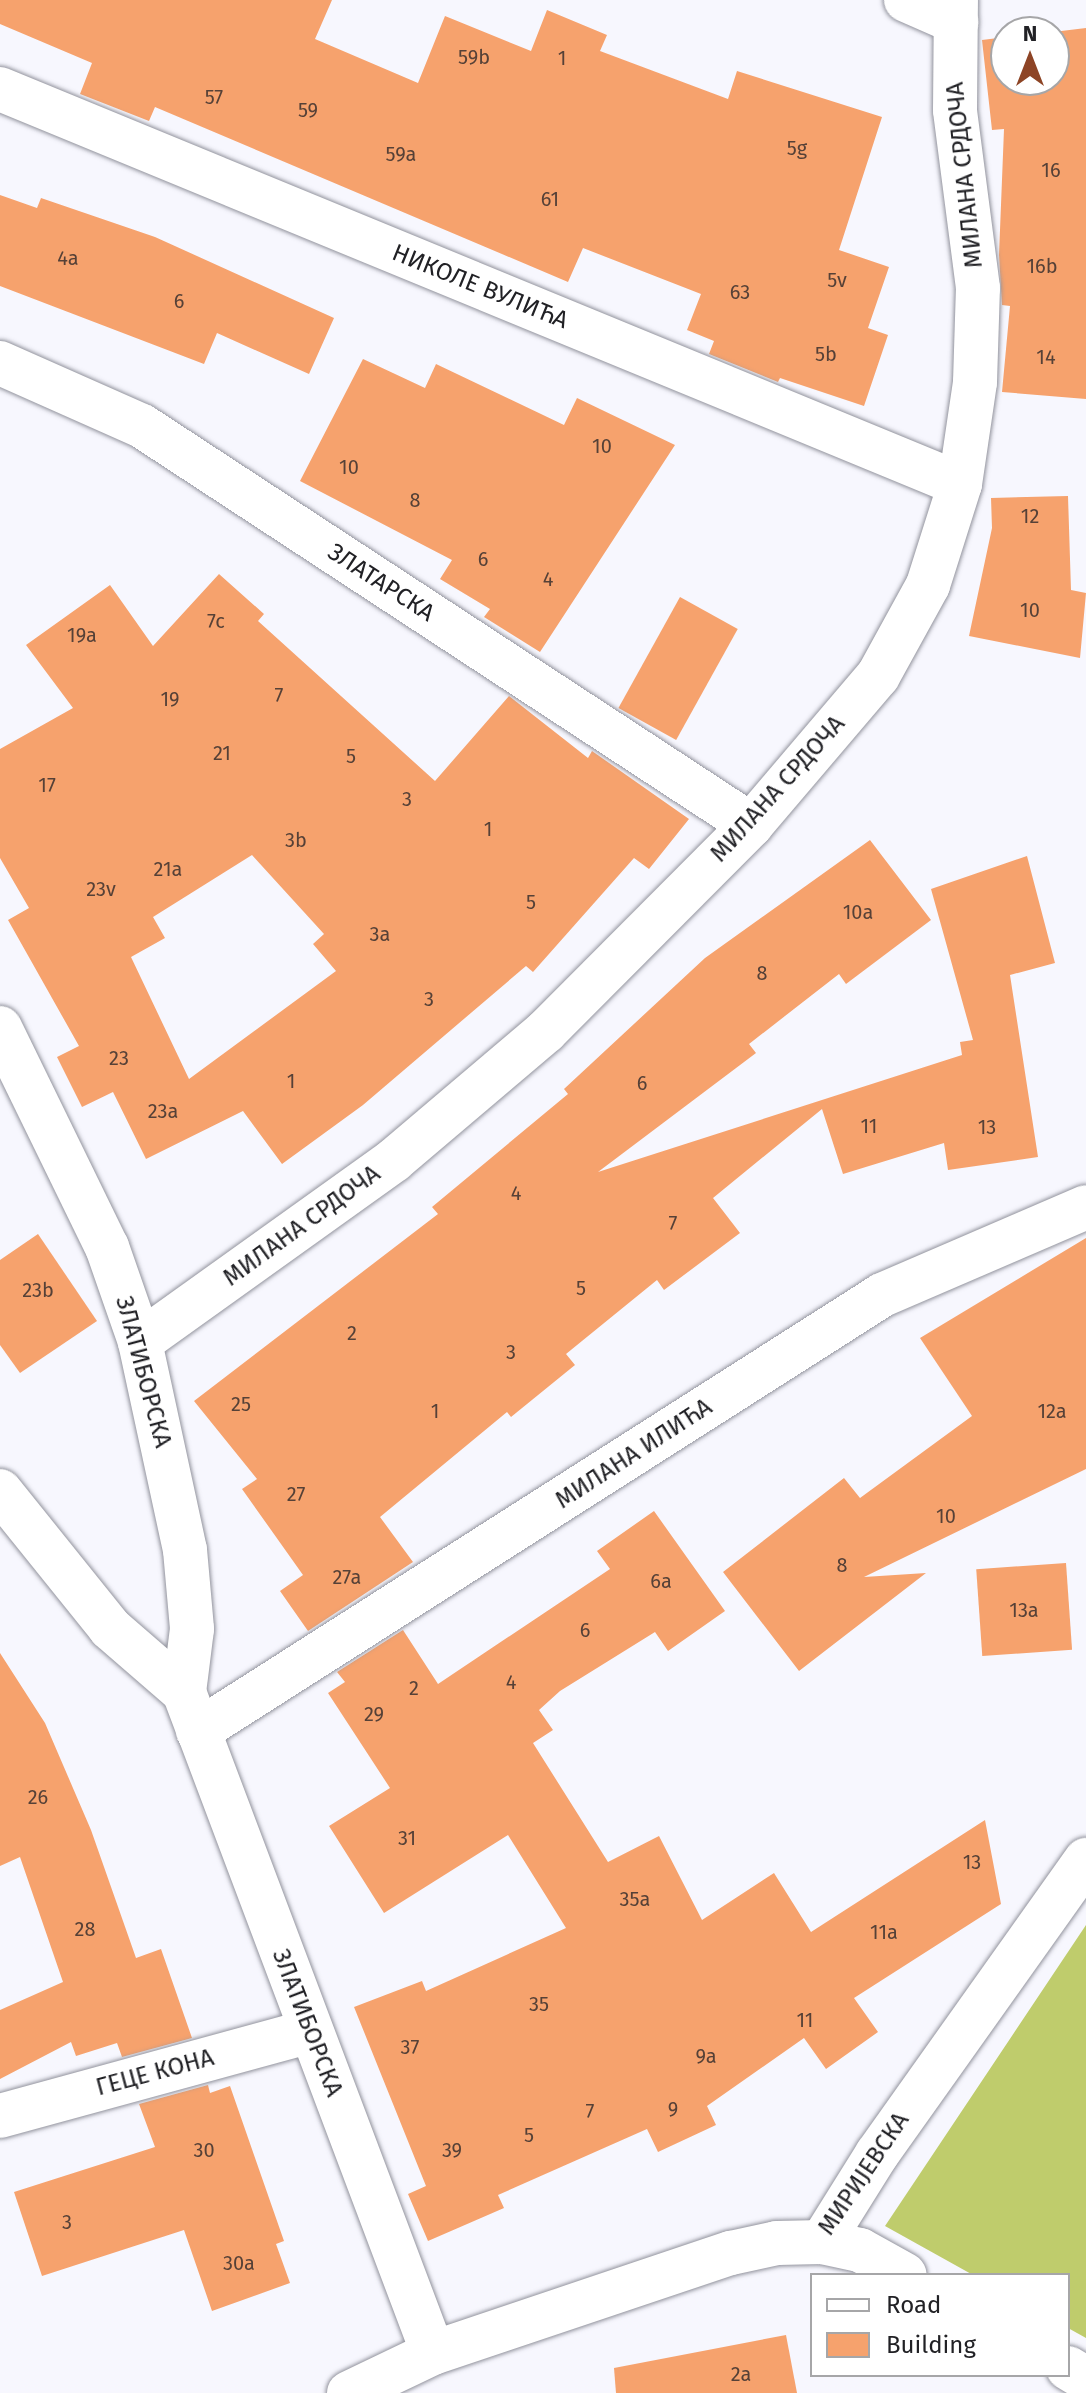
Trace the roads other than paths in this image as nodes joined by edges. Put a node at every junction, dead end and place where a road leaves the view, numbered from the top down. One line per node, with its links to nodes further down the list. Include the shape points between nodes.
1 (906, 0): 2 (street)
2 (956, 11): 5 (street, МИЛАНА СРДОЧА, via 955,110 978,288 975,382)
3 (0, 89): 5 (street, НИКОЛЕ ВУЛИЋА)
4 (0, 363): 6 (street, ЗЛАТАРСКА, via 165,440)
5 (960, 484): 6 (street, МИЛАНА СРДОЧА, via 928,585 878,676)
6 (751, 825): 9 (street, МИЛАНА СРДОЧА, via 546,1031 394,1160)
7 (0, 1028): 9 (street, ЗЛАТИБОРСКА, via 107,1247)
8 (1086, 1207): 11 (street, МИЛАНА ИЛИЋА, via 882,1295)
9 (140, 1342): 11 (street, ЗЛАТИБОРСКА, via 185,1550 192,1629)
10 (0, 1491): 11 (street, ЗЛАТИБОРСКА, via 110,1628)
11 (191, 1712): 13 (street, ЗЛАТИБОРСКА)
12 (1086, 1860): 15 (street, МИРИЈЕВСКА, via 877,2154)
13 (311, 2031): 14 (street, ГЕЦЕ КОНА); 17 (street, ЗЛАТИБОРСКА)
14 (0, 2116)
15 (822, 2242): 16 (street, via 860,2250); 17 (street, МИРИЈЕВСКА, via 777,2243 731,2253)
16 (901, 2273)
17 (433, 2353): 18 (street, МИРИЈЕВСКА)
18 (349, 2393)

